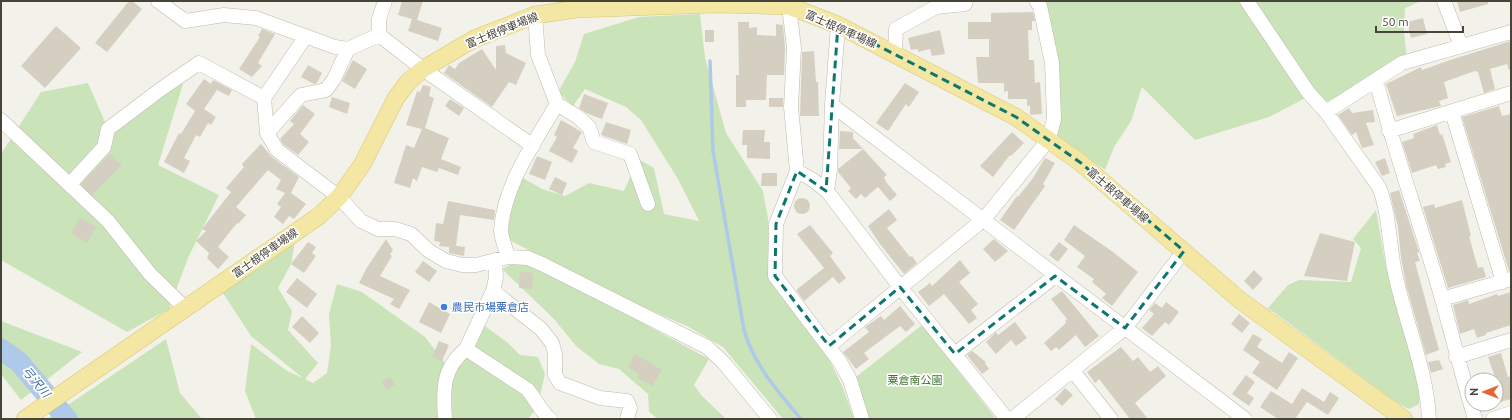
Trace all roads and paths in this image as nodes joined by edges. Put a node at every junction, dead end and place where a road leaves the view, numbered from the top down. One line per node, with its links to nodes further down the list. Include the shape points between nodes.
1 (158, 1): 13 (street, via 185,21 224,15 256,18)
2 (385, 1): 12 (street, via 379,19)
3 (1036, 1): 28 (street, via 1040,6 1052,63 1054,119)
4 (1247, 1): 23 (street, via 1308,92)
5 (1444, 1): 14 (street)
6 (753, 3): 8 (main road, 富士根停車場線); 9 (main road, 富士根停車場線)
7 (966, 4): 16 (street, via 936,7 896,29)
8 (789, 6): 10 (main road, 富士根停車場線); 30 (street, via 794,48 791,107)
9 (545, 9): 17 (main road, 富士根停車場線, via 474,39); 21 (street, via 538,55)
10 (838, 25): 16 (main road, 富士根停車場線); 22 (street)
11 (1511, 32): 14 (street)
12 (379, 35): 15 (street); 17 (street)
13 (306, 36): 15 (street, via 335,48); 20 (street)
14 (1461, 46): 18 (street, via 1402,64)
15 (348, 49): 27 (street, via 326,90 300,95)
16 (895, 54): 28 (main road, 富士根停車場線, via 1016,117)
17 (423, 69): 29 (street); 33 (main road, 富士根停車場線, via 408,82 396,98 362,165)
18 (1376, 80): 23 (street); 26 (street)
19 (1511, 93): 24 (street)
20 (264, 98): 27 (street); 31 (street, via 199,63 108,129 104,147)
21 (557, 104): 29 (street); 34 (street, via 589,127 594,142 630,154)
22 (832, 105): 32 (street); 35 (street)
23 (1326, 112): 63 (street, via 1379,187 1384,199 1394,267 1428,398)
24 (1452, 112): 26 (street); 39 (street)
25 (1, 120): 31 (street)
26 (1389, 131): 42 (street)
27 (267, 133): 33 (street, via 277,150)
28 (1049, 139): 35 (street); 36 (main road, 富士根停車場線)
29 (533, 146): 37 (street, via 514,180 507,202 501,231)
30 (797, 171): 32 (street); 46 (street, via 776,224 775,276)
31 (70, 184): 43 (street, via 108,221 150,274)
32 (827, 191): 40 (street)
33 (339, 197): 37 (street, via 361,221 378,228 395,228 411,234 429,251 446,261 462,265); 43 (main road, 富士根停車場線, via 318,216)
34 (648, 204)
35 (984, 219): 38 (street); 40 (street)
36 (1184, 251): 44 (street); 62 (main road, 富士根停車場線, via 1241,301)
37 (501, 259): 41 (street); 56 (street, via 528,258 707,347 724,363)
38 (1054, 276): 44 (street); 48 (street)
39 (1507, 280): 42 (street)
40 (900, 287): 46 (street); 48 (street)
41 (493, 291): 47 (street); 55 (street, via 541,329 552,343 555,375 560,382 600,398 627,401 630,408)
42 (1442, 299): 49 (street)
43 (185, 308): 52 (main road, 富士根停車場線)
44 (1125, 328): 50 (street); 61 (street)
45 (1511, 340): 49 (street)
46 (829, 346): 57 (street, via 850,380)
47 (466, 349): 53 (street, via 457,356 449,368 443,391); 54 (street, via 527,390 535,397 540,411)
48 (955, 354): 58 (street)
49 (1456, 357): 64 (street)
50 (1073, 371): 59 (street); 60 (street)
51 (1511, 413): 65 (street)
52 (25, 419)
53 (445, 419)
54 (550, 419)
55 (627, 419)
56 (770, 419)
57 (862, 419)
58 (1007, 419)
59 (1012, 419)
60 (1111, 419)
61 (1245, 419)
62 (1404, 419)
63 (1429, 419)
64 (1475, 419)
65 (1492, 419)

